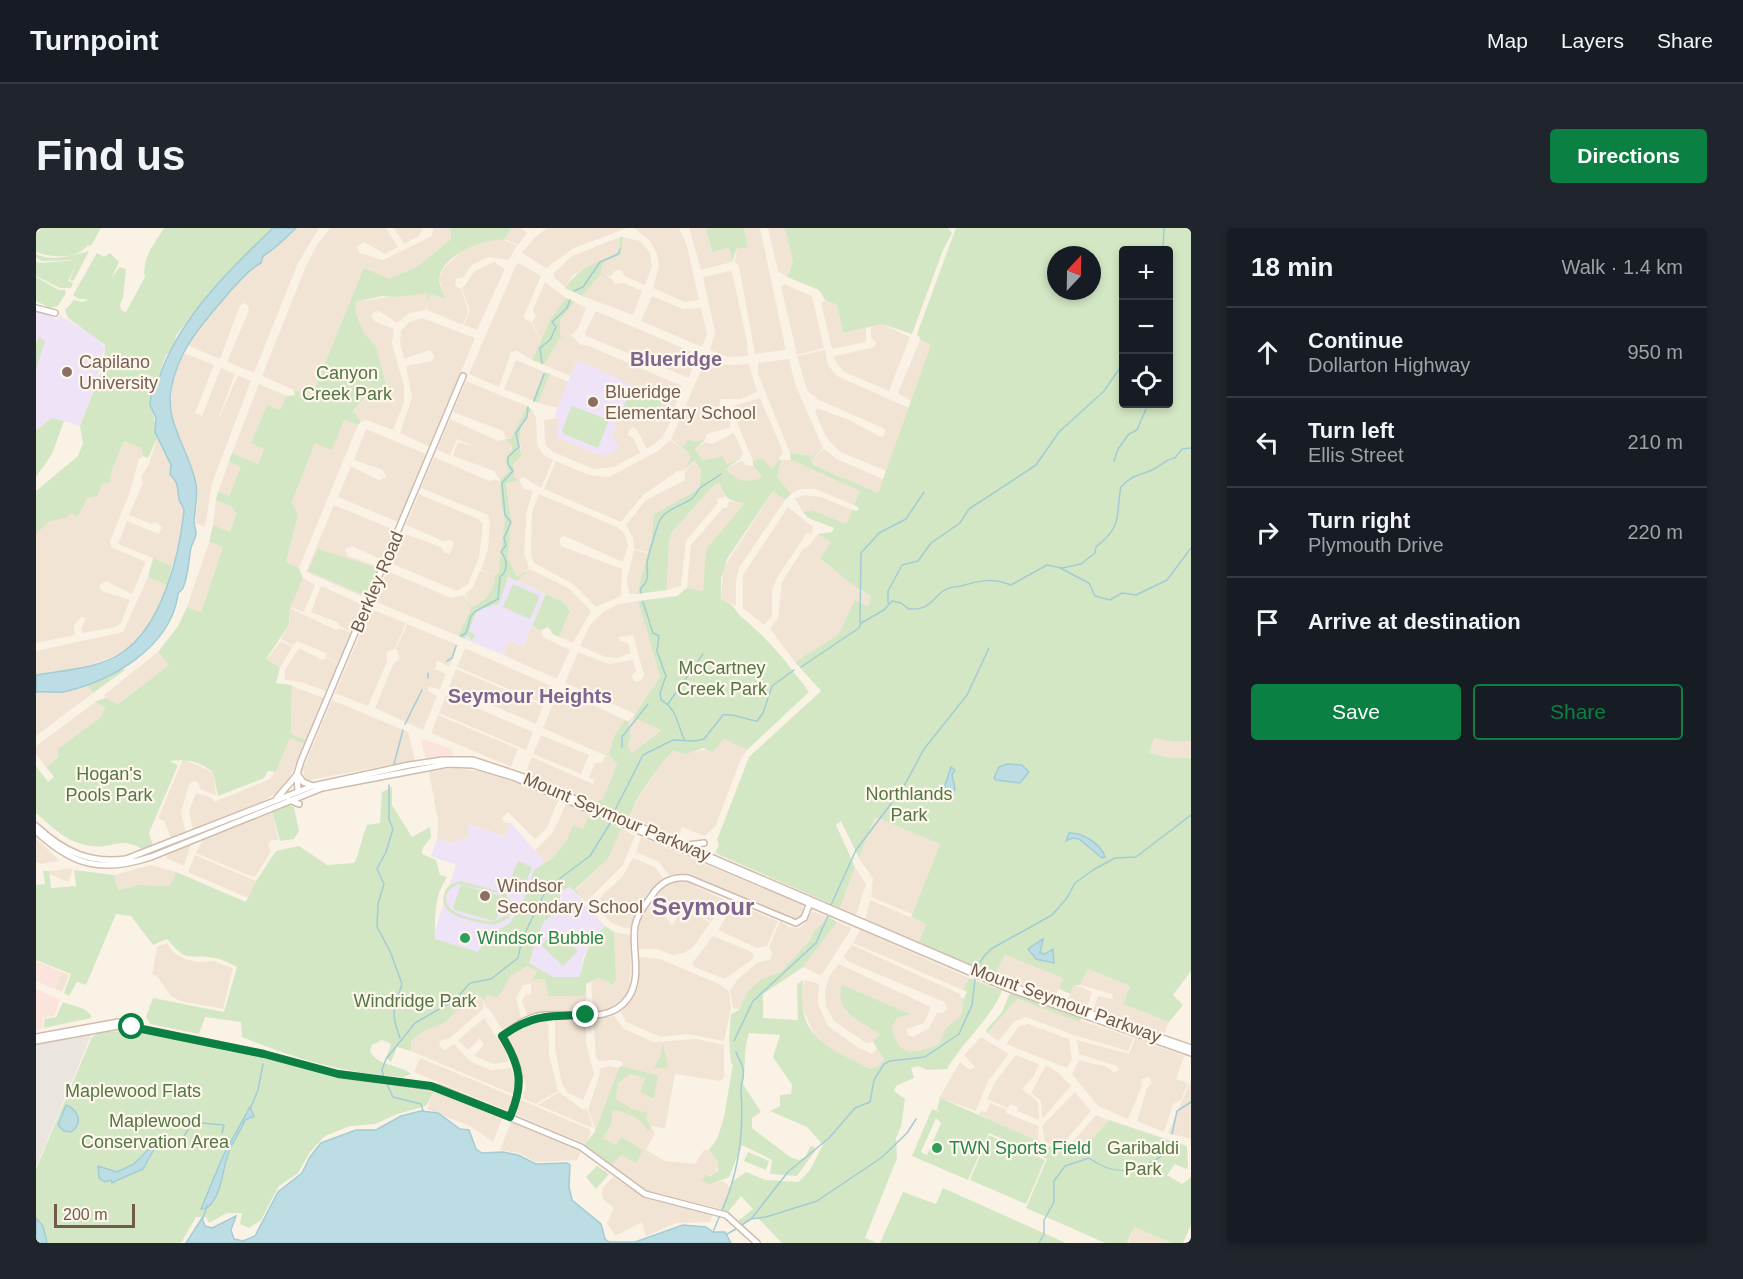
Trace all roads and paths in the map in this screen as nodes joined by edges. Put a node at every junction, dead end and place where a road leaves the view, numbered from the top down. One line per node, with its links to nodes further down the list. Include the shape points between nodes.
1 (36, 308): 2 (main road)
2 (55, 313)
3 (463, 376): 4 (main road, Berkley Road)
4 (297, 774): 5 (main road); 6 (main road, Berkley Road); 8 (main road, via 285,791)
5 (312, 786): 6 (main road, Mount Seymour Parkway); 13 (main road, Mount Seymour Parkway, via 421,764 473,760 499,767)
6 (299, 790): 8 (main road, Mount Seymour Parkway)
7 (289, 800): 9 (main road); 11 (main road, Mount Seymour Parkway, via 151,857 124,864 101,866 81,862 61,852); 14 (main road, Mount Seymour Parkway, via 322,788 422,768 473,765 501,772)
8 (267, 804): 10 (main road, Mount Seymour Parkway, via 141,855 113,861 75,855)
9 (299, 804)
10 (36, 825)
11 (36, 831)
12 (704, 843): 13 (main road)
13 (685, 845): 14 (main road, Mount Seymour Parkway)
14 (810, 902): 18 (main road, Mount Seymour Parkway, via 1007,988); 19 (main road, via 804,918 796,923 683,877 658,887 636,920 635,982 621,1007 597,1016 537,1016 502,1036 512,1054 520,1084)
15 (181, 1036): 16 (main road, via 140,1024 115,1022); 17 (main road, via 114,1026); 19 (main road, via 338,1074 431,1086)
16 (36, 1037)
17 (36, 1041)
18 (1191, 1050)
19 (510, 1117): 20 (main road, via 586,1150 645,1194 726,1215)
20 (757, 1243)

